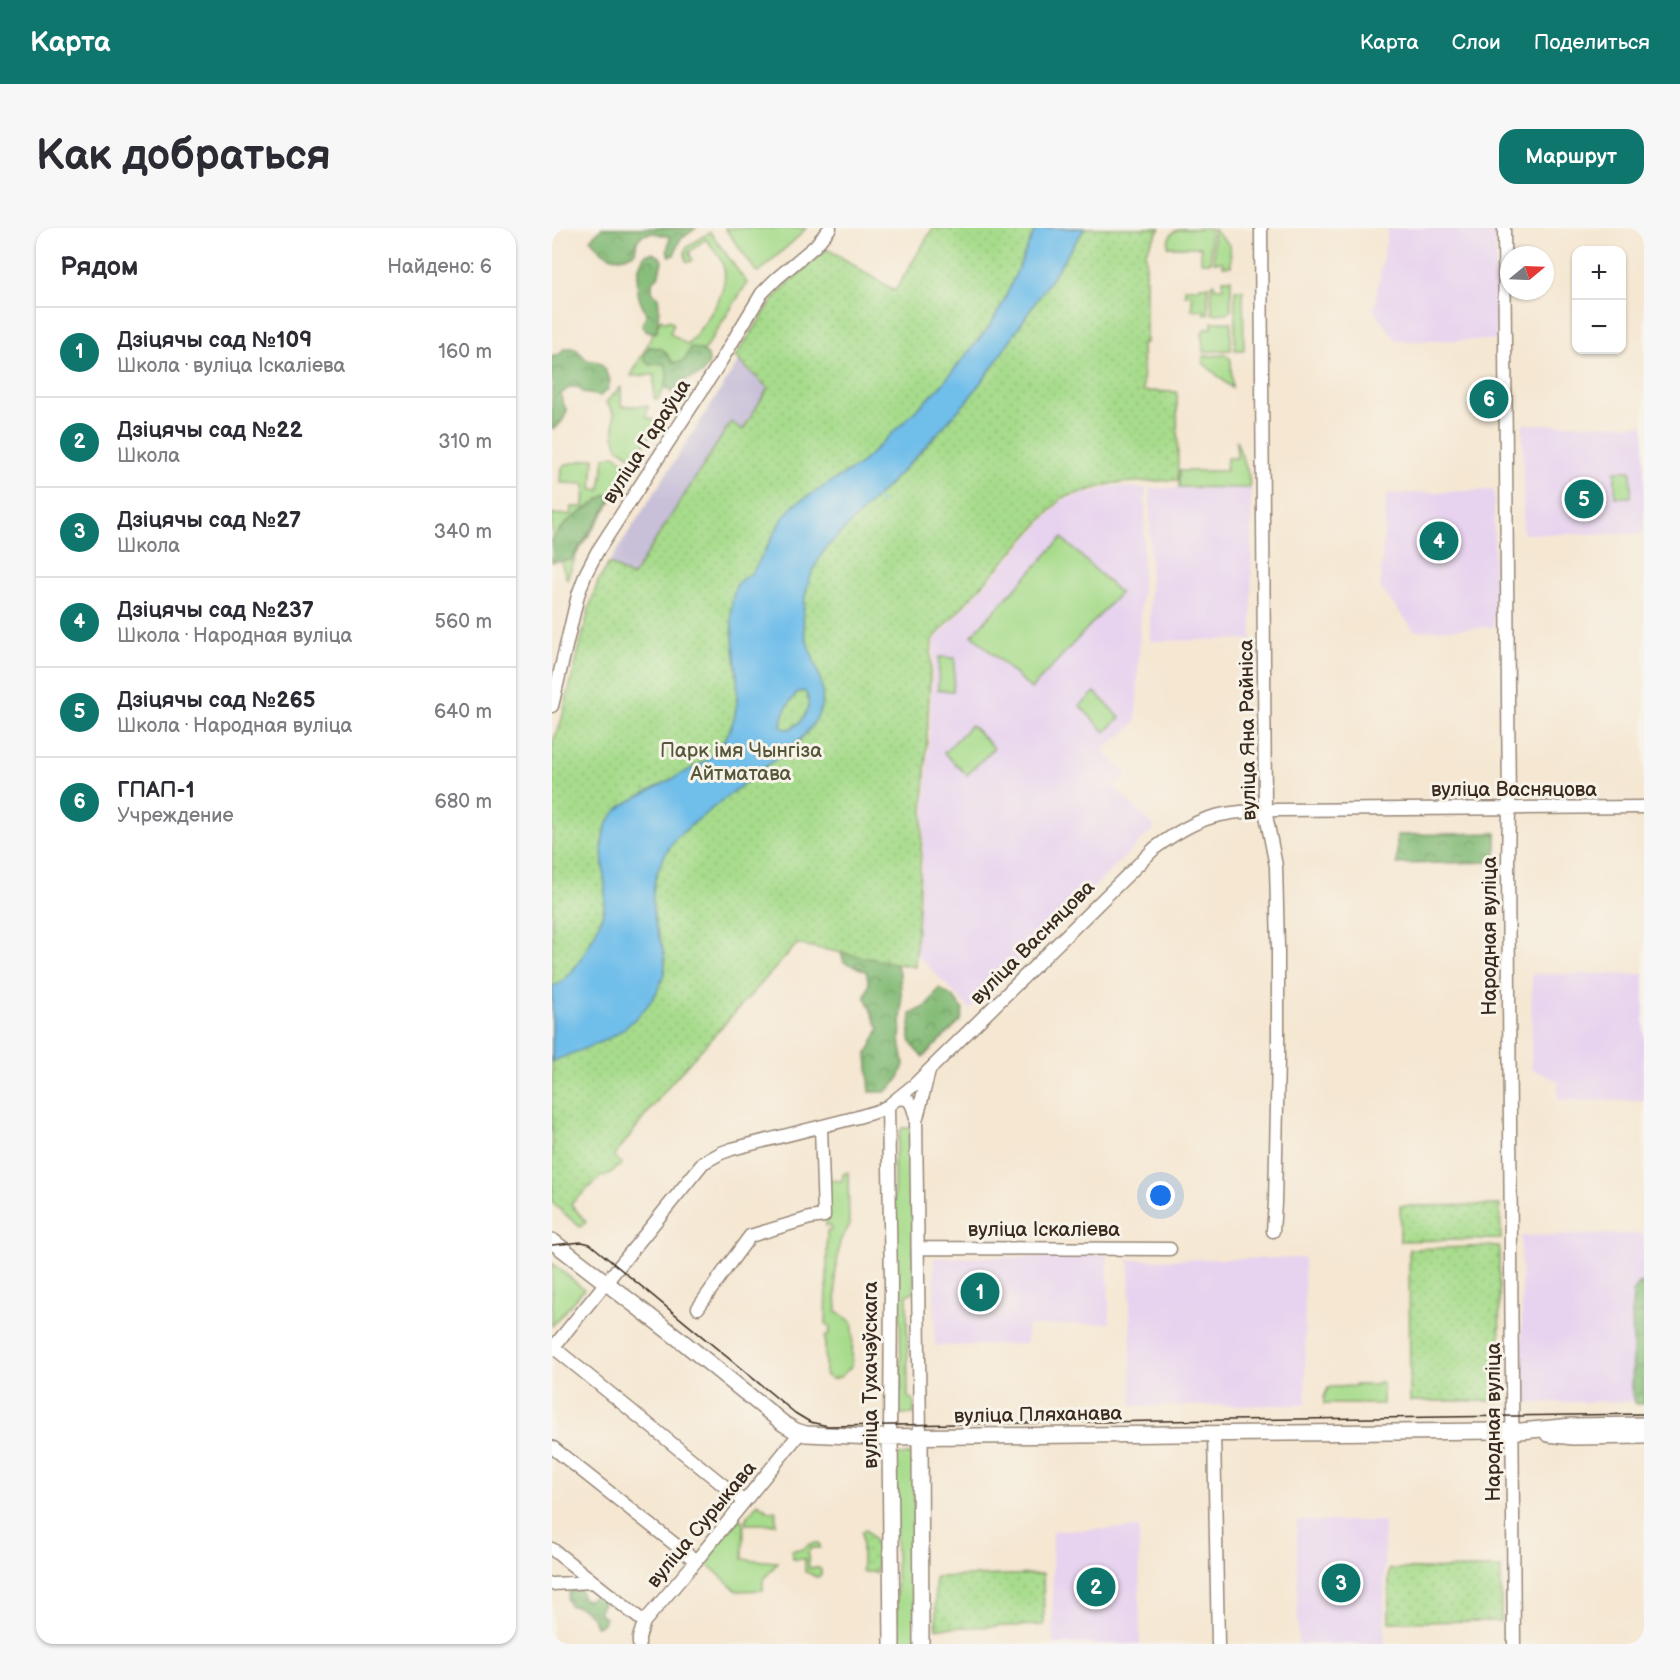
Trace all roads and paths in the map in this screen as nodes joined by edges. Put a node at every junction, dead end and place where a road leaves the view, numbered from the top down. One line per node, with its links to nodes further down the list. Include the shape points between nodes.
1 (830, 228): 4 (street, вуліца Гараўца, via 762,293 597,552 578,595)
2 (1261, 228): 7 (street, вуліца Яна Райніса)
3 (1504, 228): 6 (street, Народная вуліца)
4 (552, 706)
5 (1644, 807): 6 (street, вуліца Васняцова)
6 (1509, 808): 7 (street, вуліца Васняцова); 21 (street, Народная вуліца)
7 (1265, 810): 8 (street, вуліца Васняцова, via 1224,813 1199,820 1155,849); 13 (street, вуліца Яна Райніса, via 1276,866 1278,1057)
8 (929, 1071): 9 (street, вуліца Васняцова); 10 (street)
9 (893, 1102): 10 (street, via 908,1100); 11 (street, вуліца Васняцова, via 870,1114); 24 (street, вуліца Тухачэўскага)
10 (916, 1119): 15 (street)
11 (821, 1127): 17 (street, вуліца Васняцова, via 732,1149 703,1163); 18 (street, via 824,1216 750,1236)
12 (552, 1229): 17 (main road, вуліца Пляханава)
13 (1273, 1231)
14 (552, 1241): 17 (main road, вуліца Пляханава)
15 (919, 1248): 16 (street, вуліца Іскаліева); 25 (street)
16 (1170, 1249)
17 (607, 1282): 19 (street, вуліца Васняцова); 22 (main road, вуліца Пляханава)
18 (698, 1308)
19 (553, 1348): 28 (street)
20 (1644, 1425): 21 (main road, вуліца Пляханава)
21 (1517, 1431): 23 (main road, вуліца Пляханава); 26 (main road, вуліца Пляханава, via 1573,1437); 38 (street, Народная вуліца)
22 (800, 1433): 24 (main road, вуліца Пляханава); 28 (street, вуліца Сурыкава)
23 (1214, 1433): 25 (main road, вуліца Пляханава); 37 (street)
24 (890, 1436): 25 (main road, вуліца Пляханава); 35 (main road, вуліца Тухачэўскага)
25 (920, 1436): 36 (main road)
26 (1644, 1436)
27 (552, 1447): 30 (street)
28 (744, 1503): 30 (street, вуліца Сурыкава)
29 (552, 1549): 31 (street)
30 (696, 1562): 33 (street, вуліца Сурыкава)
31 (594, 1582): 32 (street); 33 (street)
32 (552, 1584)
33 (644, 1622): 34 (street, вуліца Сурыкава)
34 (639, 1644)
35 (892, 1644)
36 (921, 1644)
37 (1218, 1644)
38 (1514, 1644)

